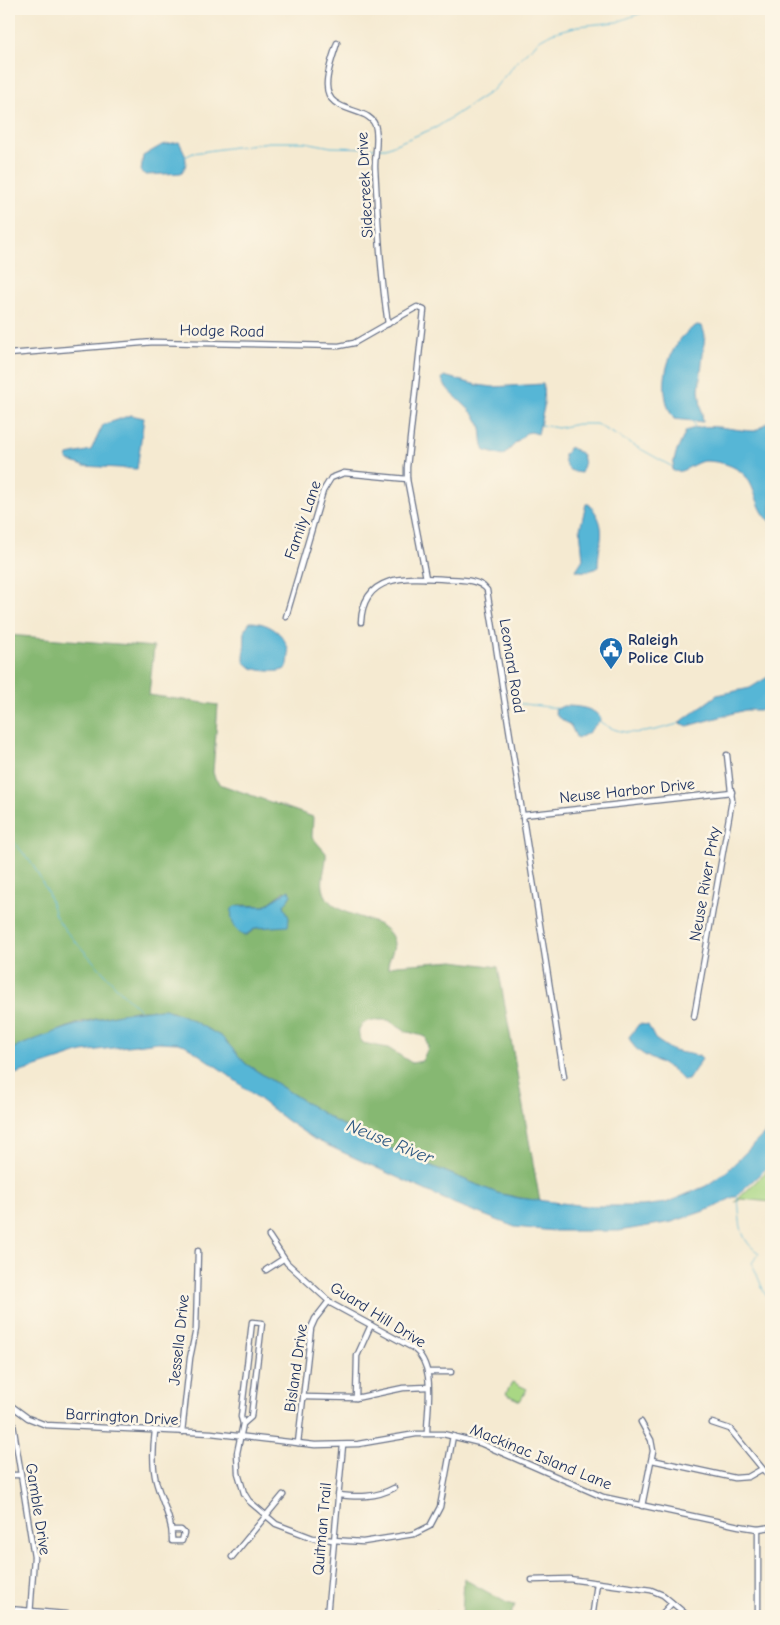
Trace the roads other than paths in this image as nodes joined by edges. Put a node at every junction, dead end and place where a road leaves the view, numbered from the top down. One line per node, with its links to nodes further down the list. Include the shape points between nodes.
1 (337, 43): 2 (street, Sidecreek Drive, via 327,78 328,94 340,106 371,118 376,127 382,285)
2 (388, 324): 3 (street, Hodge Road, via 354,343 339,346 154,342); 4 (street, Hodge Road, via 417,307 424,310)
3 (9, 354)
4 (407, 479): 5 (street); 6 (street, Family Lane, via 344,473 331,478 323,491)
5 (426, 578): 7 (street, Leonard Road, via 400,578 377,587 362,609); 10 (street, Leonard Road, via 474,582 487,590)
6 (286, 617)
7 (361, 622)
8 (727, 755): 9 (street, Neuse River Prky)
9 (732, 792): 10 (street, Neuse Harbor Drive); 11 (street, Neuse River Prky)
10 (524, 815): 12 (street, Leonard Road)
11 (694, 1017)
12 (564, 1077)
13 (269, 1236): 15 (street, Guard Hill Drive)
14 (198, 1251): 29 (street, Jessella Drive, via 196,1329)
15 (283, 1259): 16 (street); 17 (street, Guard Hill Drive)
16 (266, 1270)
17 (329, 1301): 18 (street, Guard Hill Drive); 22 (street, Bisland Drive, via 311,1328)
18 (371, 1325): 19 (street, Guard Hill Drive, via 418,1352); 23 (street, via 357,1356)
19 (428, 1372): 20 (street); 21 (street, Guard Hill Drive)
20 (451, 1372)
21 (428, 1387): 23 (street, via 402,1388); 30 (street, Guard Hill Drive)
22 (303, 1397): 23 (street); 33 (street, Bisland Drive)
23 (356, 1398)
24 (9, 1405): 28 (street, Barrington Drive, via 46,1425); 38 (street, Gamble Drive)
25 (641, 1422): 35 (street, via 651,1440)
26 (712, 1423): 36 (street, via 730,1429)
27 (243, 1424): 27 (street, via 251,1417 262,1323 252,1322 241,1417); 31 (street)
28 (155, 1431): 29 (street, Barrington Drive); 47 (street, via 154,1473)
29 (182, 1432): 31 (street, Barrington Drive)
30 (427, 1433): 32 (street, Mackinac Island Lane); 34 (street, Mackinac Island Lane)
31 (240, 1436): 33 (street, Mackinac Island Lane); 44 (street, via 237,1462 240,1483)
32 (453, 1436): 43 (street, Mackinac Island Lane, via 480,1443 593,1494); 48 (street, via 440,1507 430,1526 414,1534 363,1542)
33 (298, 1443): 34 (street, Mackinac Island Lane)
34 (343, 1445): 42 (street, Quitman Trail)
35 (652, 1460): 36 (street, via 735,1478 748,1477); 43 (street)
36 (762, 1469): 39 (street)
37 (9, 1475): 38 (street)
38 (19, 1475): 54 (street, Gamble Drive, via 34,1557)
39 (771, 1479)
40 (394, 1488): 42 (street, via 366,1496)
41 (283, 1495): 44 (street)
42 (338, 1495): 48 (street, Quitman Trail)
43 (642, 1506): 46 (street, Mackinac Island Lane)
44 (264, 1516): 48 (street, via 313,1538); 49 (street)
45 (771, 1526): 46 (street, Mackinac Island Lane)
46 (758, 1529): 61 (street)
47 (172, 1530): 47 (street, via 172,1541 182,1541 184,1533)
48 (333, 1540): 58 (street, Quitman Trail)
49 (232, 1558)
50 (532, 1580): 51 (street)
51 (597, 1582): 52 (street, via 651,1590); 55 (street)
52 (672, 1603): 59 (street); 60 (street)
53 (9, 1609): 54 (street)
54 (31, 1610): 56 (street, Gamble Drive); 57 (street)
55 (593, 1612)
56 (30, 1616)
57 (88, 1616)
58 (327, 1616)
59 (660, 1616)
60 (688, 1616)
61 (758, 1616)

